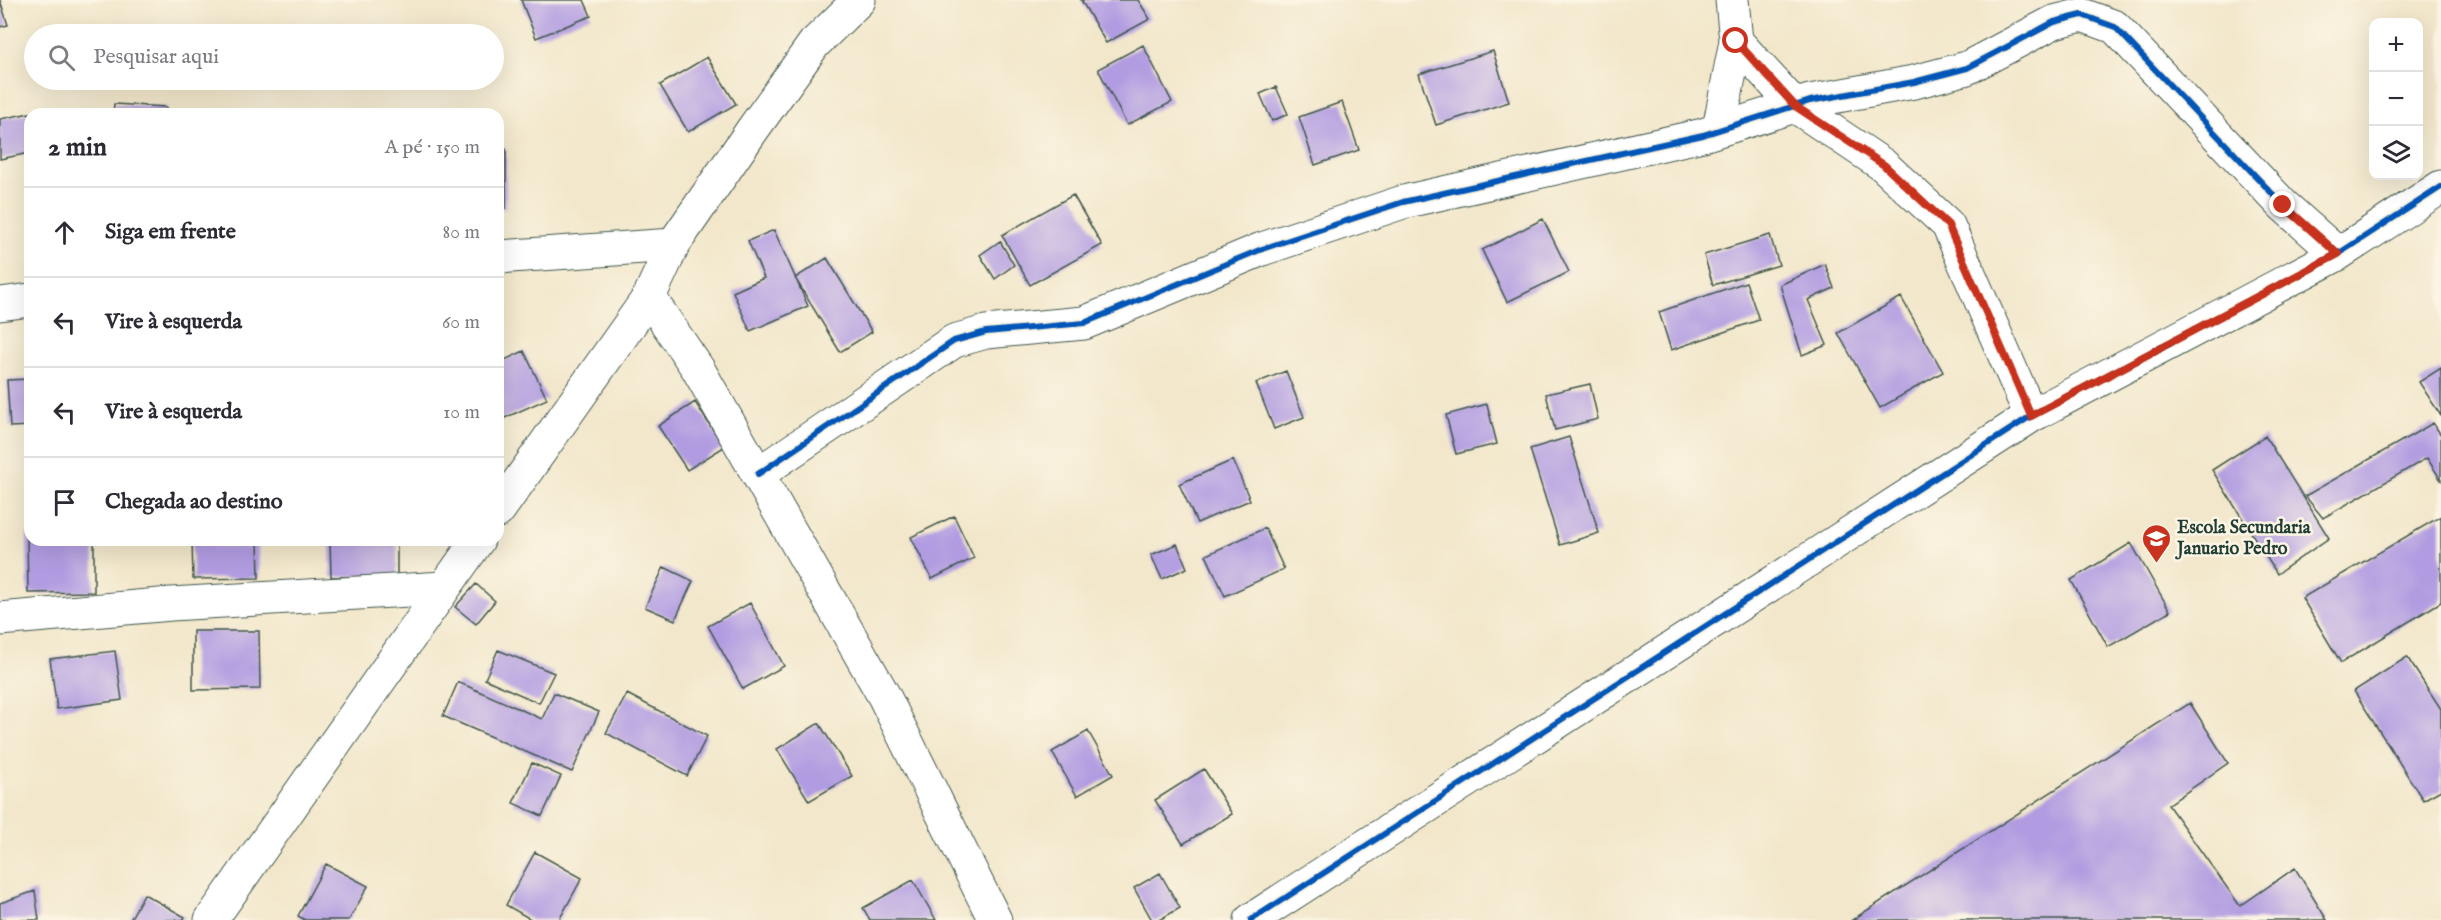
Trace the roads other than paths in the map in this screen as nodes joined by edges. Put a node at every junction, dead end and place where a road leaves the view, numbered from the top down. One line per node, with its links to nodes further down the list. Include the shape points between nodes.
1 (860, 0): 8 (street, via 814,44)
2 (1732, 0): 4 (street)
3 (2115, 13): 5 (street, via 2054,22 1967,68); 9 (street, via 2283,205)
4 (1736, 41): 5 (street); 6 (street)
5 (1795, 106): 6 (street); 14 (street, via 1884,165 1948,225)
6 (1719, 129): 15 (street, via 1403,202 1262,249 1084,323 986,332 954,341)
7 (2441, 187): 9 (street)
8 (673, 245): 10 (street); 11 (street)
9 (2338, 254): 14 (street)
10 (504, 257)
11 (649, 297): 15 (street, via 698,369); 16 (street)
12 (24, 301): 13 (street)
13 (0, 304)
14 (2031, 416): 22 (street)
15 (758, 474): 21 (street, via 884,696)
16 (504, 502)
17 (474, 546): 18 (street)
18 (444, 588): 19 (street, via 171,604); 20 (street)
19 (0, 619)
20 (211, 920)
21 (995, 920)
22 (1251, 920)

